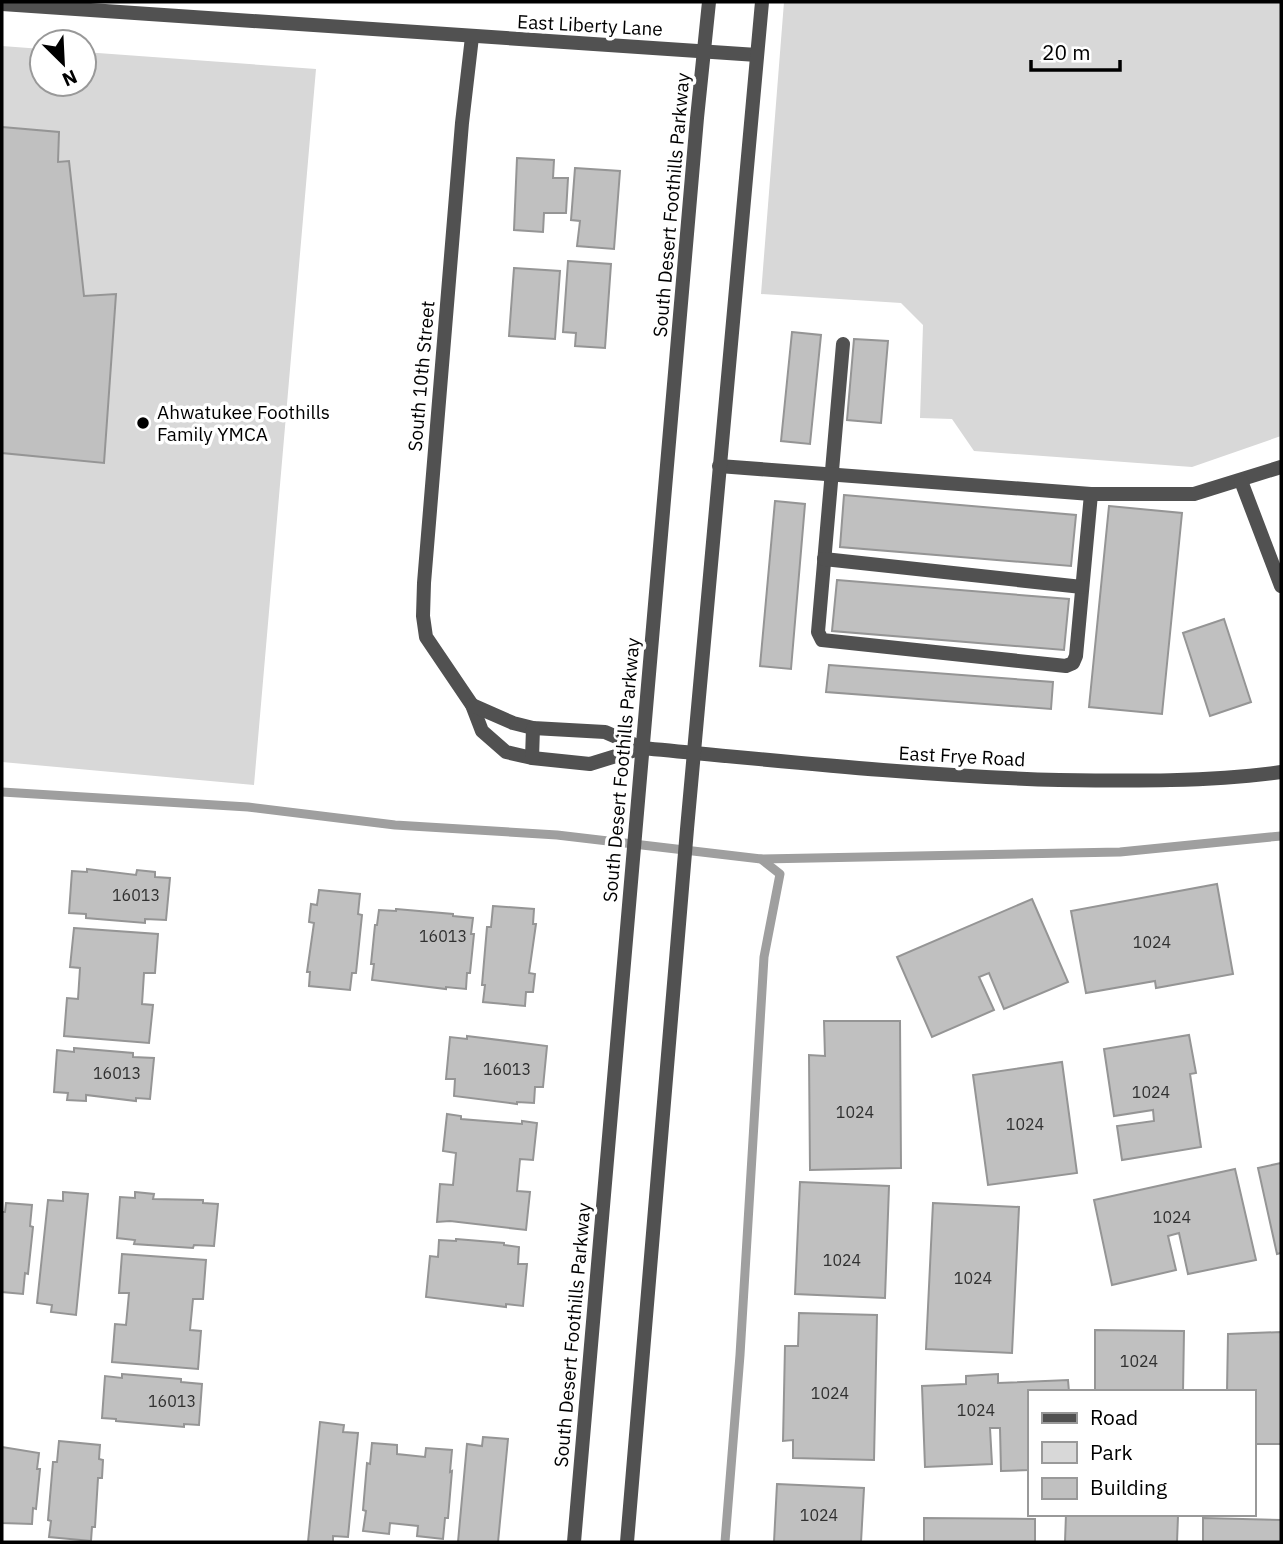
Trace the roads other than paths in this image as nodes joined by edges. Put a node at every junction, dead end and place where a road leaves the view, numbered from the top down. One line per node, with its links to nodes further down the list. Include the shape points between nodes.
1 (709, 2): 5 (street, South Desert Foothills Parkway)
2 (762, 2): 6 (street)
3 (2, 5): 4 (street, East Liberty Lane)
4 (472, 37): 5 (street, East Liberty Lane); 16 (street, South 10th Street, via 423,616 426,637)
5 (705, 51): 6 (street, East Liberty Lane); 18 (street, South Desert Foothills Parkway)
6 (757, 55): 8 (street)
7 (843, 344): 10 (street)
8 (719, 466): 10 (street); 19 (street)
9 (1281, 467): 11 (street)
10 (830, 473): 12 (street); 13 (street)
11 (1241, 481): 12 (street, via 1194,494); 14 (street)
12 (1091, 495): 15 (street)
13 (824, 559): 15 (street); 15 (street, via 818,632 822,640 831,642 1066,666 1076,656)
14 (1281, 586)
15 (1082, 587)
16 (472, 705): 17 (street, East Frye Road); 20 (street, East Frye Road, via 482,731 506,752)
17 (533, 728): 18 (street, East Frye Road, via 605,732); 20 (street)
18 (642, 748): 19 (street, East Frye Road); 20 (street, East Frye Road, via 590,764); 22 (street, South Desert Foothills Parkway)
19 (695, 753): 21 (street, East Frye Road, via 1021,779 1124,781); 23 (street)
20 (532, 758)
21 (1281, 772)
22 (574, 1542)
23 (627, 1542)

